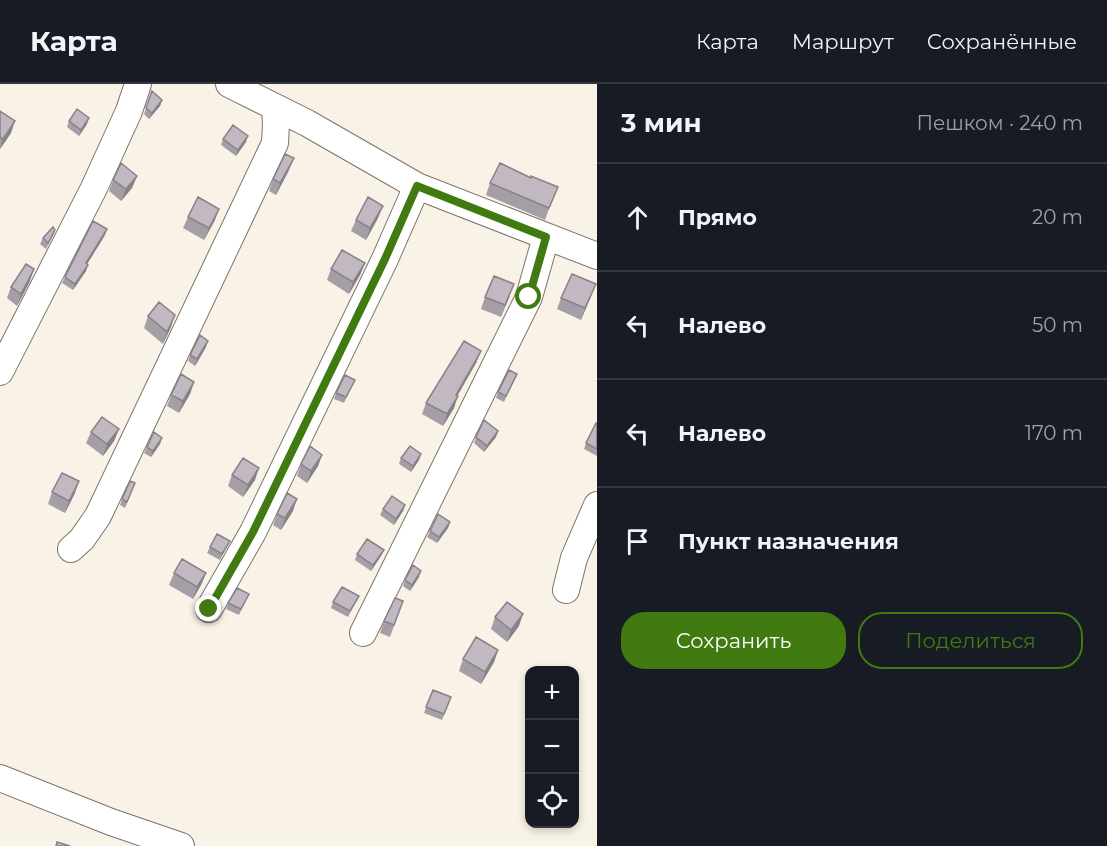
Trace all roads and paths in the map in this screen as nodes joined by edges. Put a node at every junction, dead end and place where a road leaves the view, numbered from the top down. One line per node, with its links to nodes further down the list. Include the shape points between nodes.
1 (138, 84): 7 (street, via 94,188)
2 (229, 84): 3 (street)
3 (275, 108): 4 (street); 9 (street, via 275,143 98,516)
4 (417, 186): 5 (street); 11 (street, via 253,532)
5 (546, 237): 6 (street); 12 (street, via 529,297)
6 (597, 256)
7 (0, 372)
8 (597, 506): 10 (street, via 574,558)
9 (72, 549)
10 (567, 590)
11 (209, 609)
12 (363, 633)
13 (0, 778): 14 (street)
14 (181, 846)

